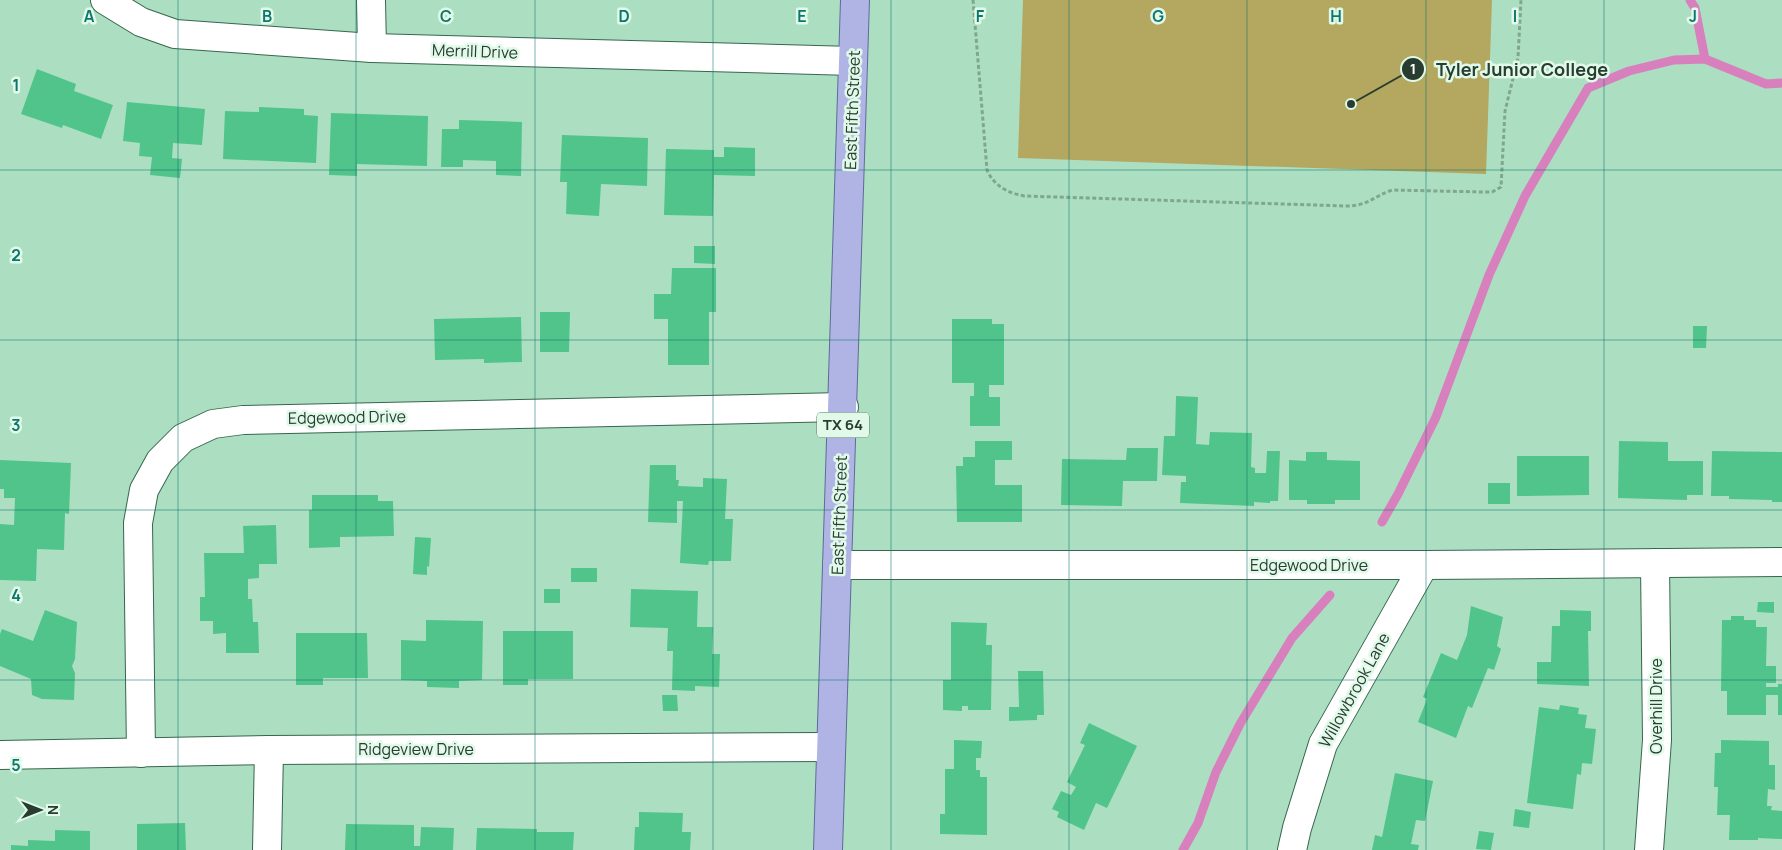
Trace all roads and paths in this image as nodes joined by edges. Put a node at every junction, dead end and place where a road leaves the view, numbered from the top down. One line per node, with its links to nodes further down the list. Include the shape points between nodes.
1 (105, 0): 6 (street, Merrill Drive, via 141,22 175,34)
2 (371, 0): 6 (street)
3 (855, 0): 7 (main road, East Fifth Street / TX 64)
4 (973, 0): 5 (path, via 986,170 1004,190 1024,196 1357,206 1392,190 1492,192 1501,187 1505,111 1518,58)
5 (1521, 0)
6 (372, 48): 7 (street, Merrill Drive)
7 (853, 61): 8 (main road, East Fifth Street / TX 64)
8 (844, 408): 11 (main road, East Fifth Street / TX 64); 15 (street, Edgewood Drive, via 243,420 213,424 183,438 160,461 144,490 138,523)
9 (1782, 562): 10 (street, Edgewood Drive)
10 (1655, 563): 12 (street, Edgewood Drive); 20 (street, Overhill Drive, via 1657,740)
11 (837, 565): 12 (street, Edgewood Drive); 13 (main road, East Fifth Street / TX 64)
12 (1424, 565): 19 (street, Willowbrook Lane, via 1323,744)
13 (831, 747): 14 (street, Ridgeview Drive); 18 (main road, East Fifth Street / TX 64)
14 (269, 750): 15 (street, Ridgeview Drive); 17 (street)
15 (141, 753): 16 (street, Ridgeview Drive)
16 (0, 755)
17 (267, 850)
18 (828, 850)
19 (1292, 850)
20 (1649, 850)

